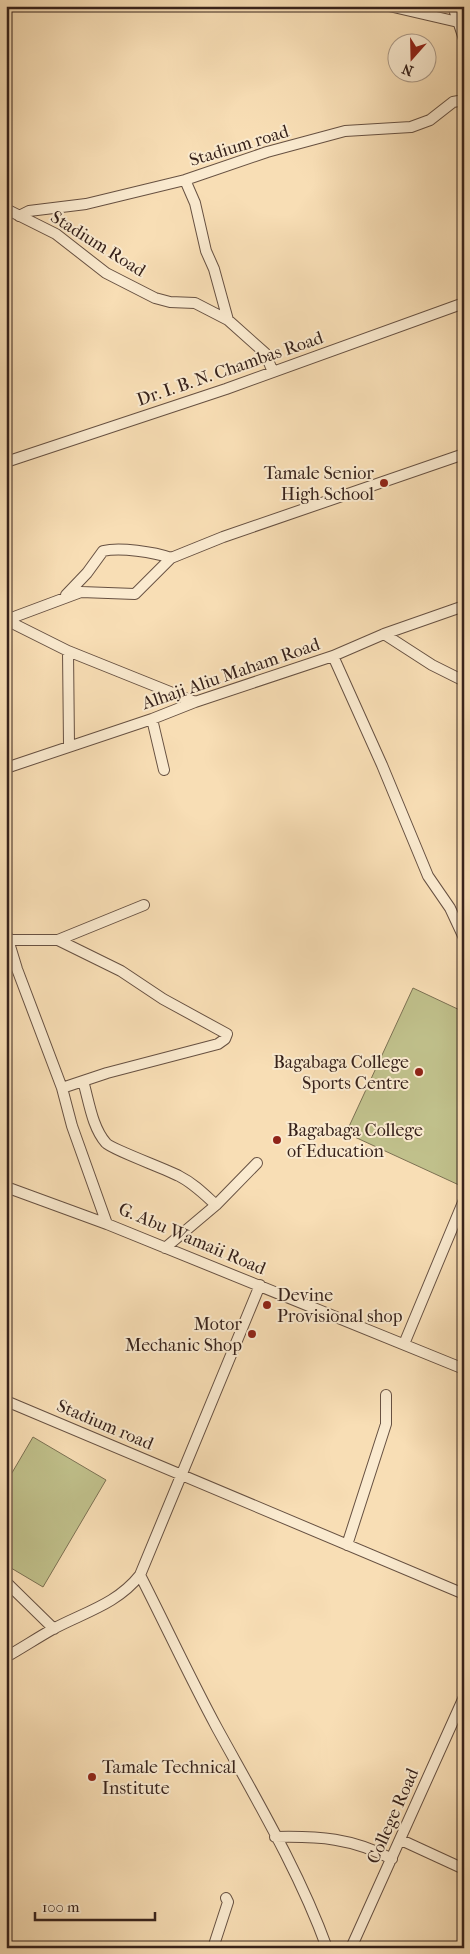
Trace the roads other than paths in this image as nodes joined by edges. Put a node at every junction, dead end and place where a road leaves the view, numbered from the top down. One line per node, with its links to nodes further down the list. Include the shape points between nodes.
1 (389, 6): 3 (street)
2 (453, 6): 3 (street)
3 (458, 22): 4 (street)
4 (464, 40)
5 (464, 100): 6 (street, Stadium road, via 453,102 430,120 416,126 345,131 267,152)
6 (185, 180): 8 (street, Stadium road, via 86,204 29,211); 10 (street, via 195,203)
7 (6, 210): 8 (street, Stadium Road)
8 (19, 216): 10 (street, Stadium Road, via 56,234 106,273 155,298 195,302)
9 (464, 303): 11 (street, Dr. I. B. N. Chambas Road)
10 (228, 320): 11 (street, Stadium Road, via 265,353)
11 (273, 372): 13 (street, Dr. I. B. N. Chambas Road)
12 (464, 454): 14 (street)
13 (6, 462)
14 (171, 558): 15 (street, via 135,594 94,591); 15 (street, via 158,553 102,551)
15 (65, 596): 17 (street)
16 (464, 606): 18 (street, Alhaji Aliu Maham Road)
17 (6, 620): 19 (street)
18 (384, 634): 20 (street, Alhaji Aliu Maham Road); 21 (street, via 432,666)
19 (68, 651): 22 (street); 24 (street)
20 (333, 656): 22 (street, Alhaji Aliu Maham Road); 29 (street, via 428,876 450,908)
21 (464, 681)
22 (194, 702): 23 (street, Alhaji Aliu Maham Road)
23 (152, 719): 24 (street, Alhaji Aliu Maham Road); 26 (street)
24 (69, 745): 25 (street, Alhaji Aliu Maham Road)
25 (6, 768)
26 (164, 770)
27 (144, 905): 30 (street)
28 (7, 938): 30 (street); 32 (street, G. Abu Wamaii Road)
29 (464, 938)
30 (58, 940): 31 (street, via 121,971 227,1034 225,1040 218,1044)
31 (83, 1081): 32 (street); 36 (street, via 95,1121 110,1147 181,1177)
32 (62, 1088): 37 (street, G. Abu Wamaii Road)
33 (256, 1163): 36 (street)
34 (6, 1187): 37 (street)
35 (464, 1200): 40 (street)
36 (216, 1205): 38 (street)
37 (107, 1224): 38 (street, G. Abu Wamaii Road)
38 (165, 1248): 39 (street, G. Abu Wamaii Road)
39 (260, 1285): 40 (street, G. Abu Wamaii Road); 44 (street)
40 (404, 1344): 41 (street, G. Abu Wamaii Road)
41 (464, 1369)
42 (386, 1395): 45 (street, via 386,1424)
43 (11, 1403): 44 (street, Stadium road)
44 (181, 1476): 45 (street, Stadium road); 46 (street)
45 (347, 1545): 48 (street, Stadium road)
46 (140, 1575): 49 (street, via 129,1589 109,1603); 52 (street)
47 (6, 1582): 49 (street)
48 (464, 1594)
49 (54, 1629): 50 (street)
50 (6, 1657)
51 (464, 1697): 53 (street, College Road)
52 (275, 1837): 54 (street, via 324,1837 373,1849); 58 (street, via 316,1918)
53 (401, 1840): 54 (street, College Road); 55 (street)
54 (392, 1858): 59 (street, College Road)
55 (464, 1868)
56 (226, 1898): 57 (street, via 228,1902)
57 (213, 1948)
58 (327, 1948)
59 (351, 1948)

